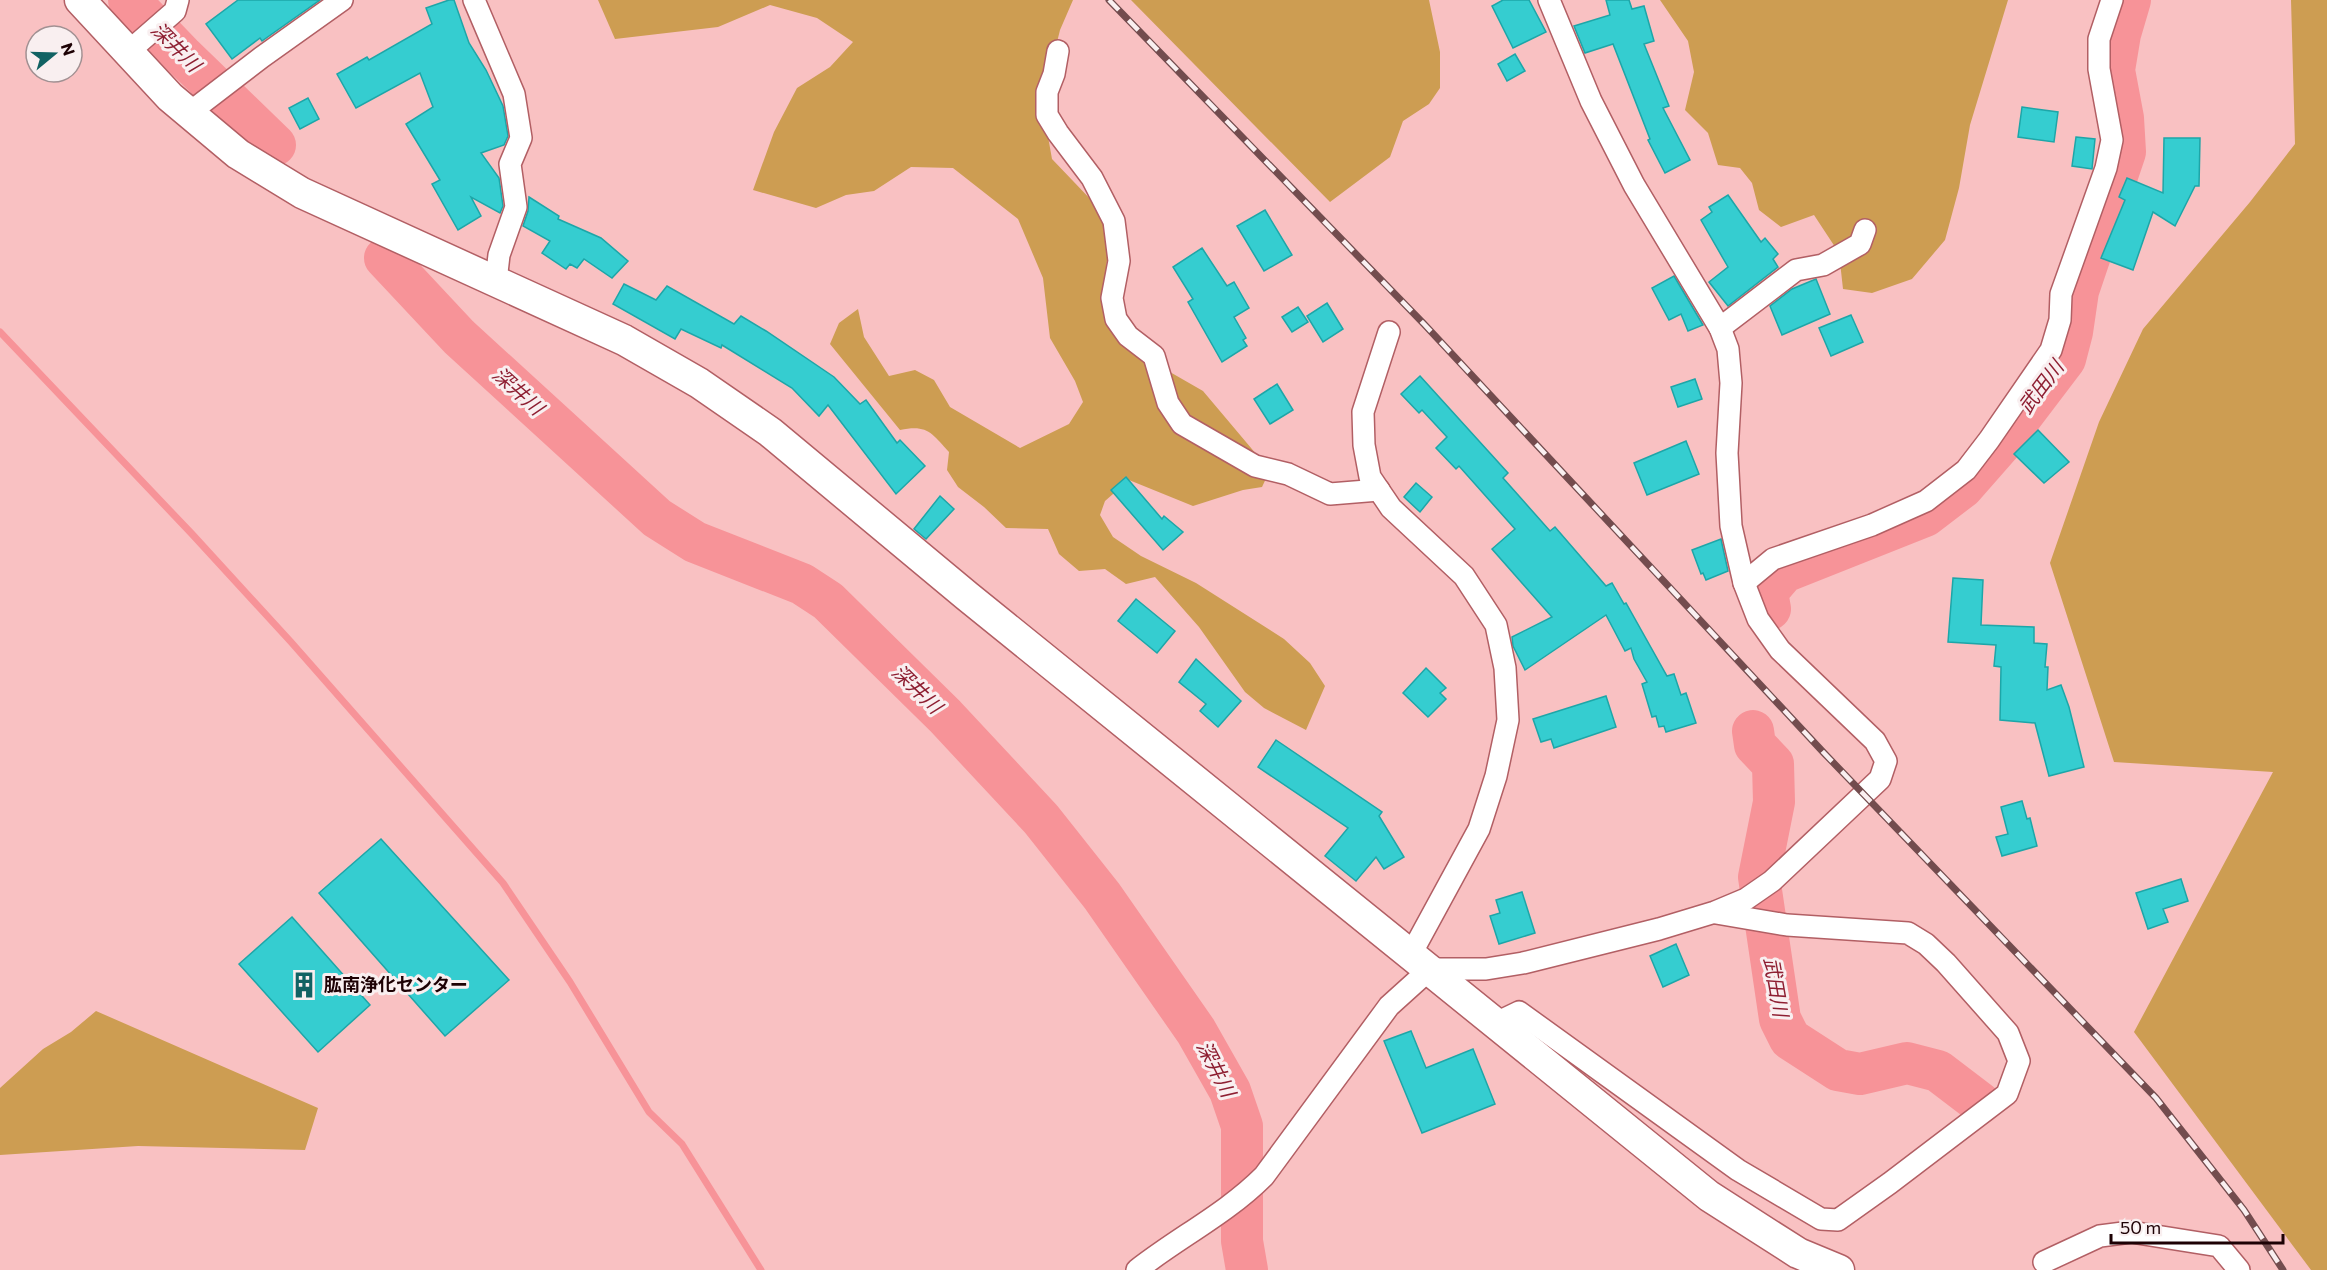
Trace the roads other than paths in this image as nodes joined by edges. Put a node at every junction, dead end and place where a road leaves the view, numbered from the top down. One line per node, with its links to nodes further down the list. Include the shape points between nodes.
1 (80, 0): 8 (street)
2 (178, 0): 8 (street, via 175,11)
3 (342, 0): 9 (street)
4 (474, 0): 11 (street, via 514,94 521,138 510,164 516,207 499,255)
5 (1550, 0): 12 (street, via 1591,100 1634,185)
6 (2112, 0): 15 (street, via 2099,39 2099,69 2112,140 2106,168 2061,294 2060,321 2051,350 1966,470 1926,501 1872,525 1773,559)
7 (1058, 51): 14 (street, via 1047,92 1047,115 1092,178 1113,220 1119,261 1112,298 1116,319 1128,336 1154,356 1168,403 1182,424 1255,466 1288,474 1330,494)
8 (128, 52): 9 (street)
9 (189, 113): 11 (street, via 238,154 302,193)
10 (1865, 230): 12 (street, via 1860,244 1824,265 1796,270)
11 (496, 281): 17 (street, via 624,340 699,383 770,432 967,596)
12 (1720, 328): 15 (street, via 1728,349 1731,383 1727,453 1731,526)
13 (1389, 332): 14 (street, via 1363,411 1370,477)
14 (1379, 490): 17 (street, via 1391,508 1464,576 1496,625 1504,668 1508,720 1496,776 1479,829)
15 (1744, 583): 16 (street, via 1758,618 1780,650 1875,741 1886,761 1880,779 1772,881 1746,899)
16 (1715, 912): 17 (street, via 1523,963 1486,969); 18 (street, via 1787,925 1908,933 1926,944 2008,1034 2019,1061 2007,1094 1838,1220 1821,1219 1738,1170 1519,1012)
17 (1421, 961): 18 (street); 20 (street, via 1264,1176 1247,1194)
18 (1494, 1024): 21 (street, via 1709,1196 1798,1253)
19 (2044, 1262): 22 (street, via 2100,1236 2131,1232 2219,1246)
20 (1137, 1270)
21 (1839, 1270)
22 (2239, 1270)

